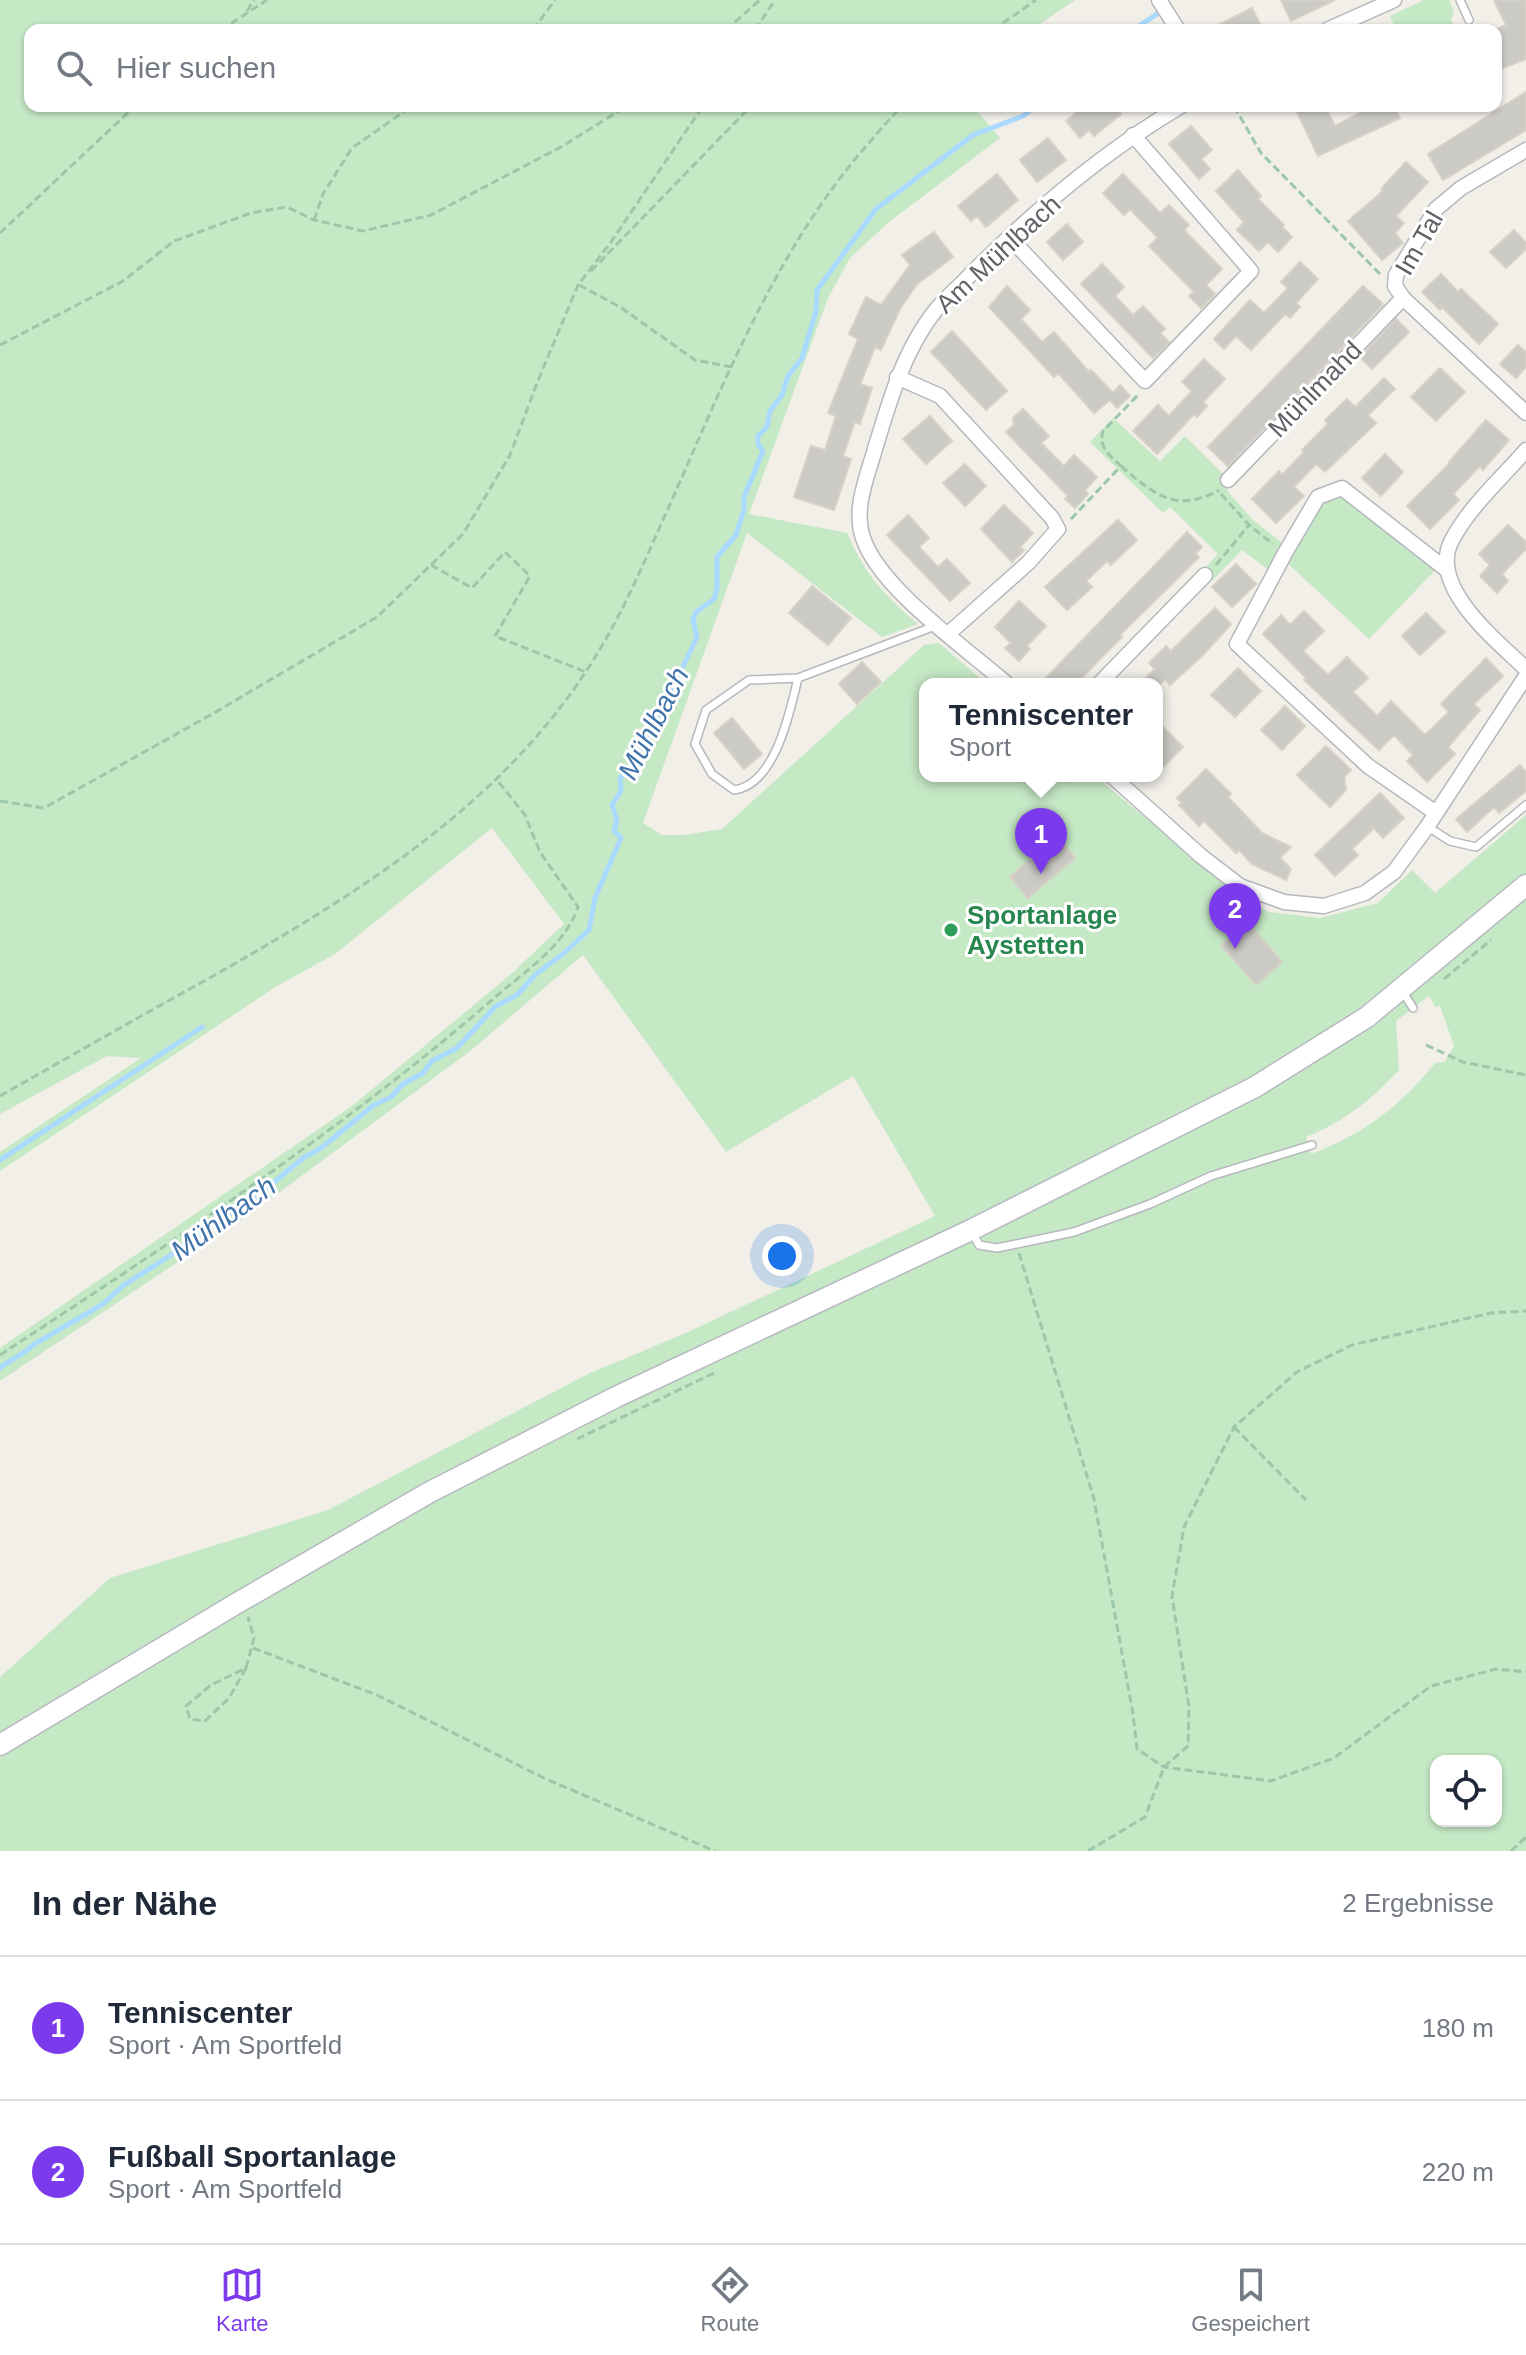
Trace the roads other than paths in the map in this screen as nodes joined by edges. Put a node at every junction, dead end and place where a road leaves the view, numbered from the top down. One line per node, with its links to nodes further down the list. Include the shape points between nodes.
1 (1159, 0): 5 (street)
2 (1394, 0): 6 (street)
3 (1460, 0): 4 (lane)
4 (1469, 20)
5 (1174, 24)
6 (1340, 24)
7 (1171, 112): 8 (street, Am Mühlbach)
8 (1133, 135): 10 (street, Am Mühlbach); 10 (street, via 1251,271 1145,381)
9 (1526, 150): 11 (street, Im Tal, via 1436,209 1396,275)
10 (1009, 237): 12 (street, Am Mühlbach, via 934,311)
11 (1399, 292): 13 (street); 15 (street, Mühlmahd)
12 (897, 377): 18 (street, Am Mühlbach, via 863,490 863,538 877,563); 18 (street, via 940,396 1058,529 1028,563)
13 (1526, 413)
14 (1526, 450): 16 (street, via 1450,542)
15 (1223, 486)
16 (1447, 570): 19 (street, via 1468,611); 26 (street, via 1342,488 1318,497 1237,644 1368,766)
17 (1205, 575): 23 (street)
18 (937, 625): 21 (lane); 22 (street, Am Mühlbach)
19 (1526, 669)
20 (1526, 676): 26 (street)
21 (798, 678): 21 (lane, via 749,680 706,710 695,744 712,774 734,790 746,789 762,774 787,727)
22 (1000, 678)
23 (1105, 678)
24 (1119, 782): 27 (street, via 1240,886 1284,902 1324,906 1365,893 1394,872)
25 (1526, 805): 27 (lane, via 1476,847 1450,841)
26 (1436, 813): 27 (street)
27 (1427, 827)
28 (1526, 885): 29 (main road)
29 (1402, 990): 30 (lane); 32 (main road, via 1255,1087)
30 (1413, 1008)
31 (1312, 1145): 32 (lane, via 1211,1176 1074,1232 997,1248 979,1245)
32 (971, 1230): 33 (main road, via 616,1397 430,1492)
33 (0, 1745)

